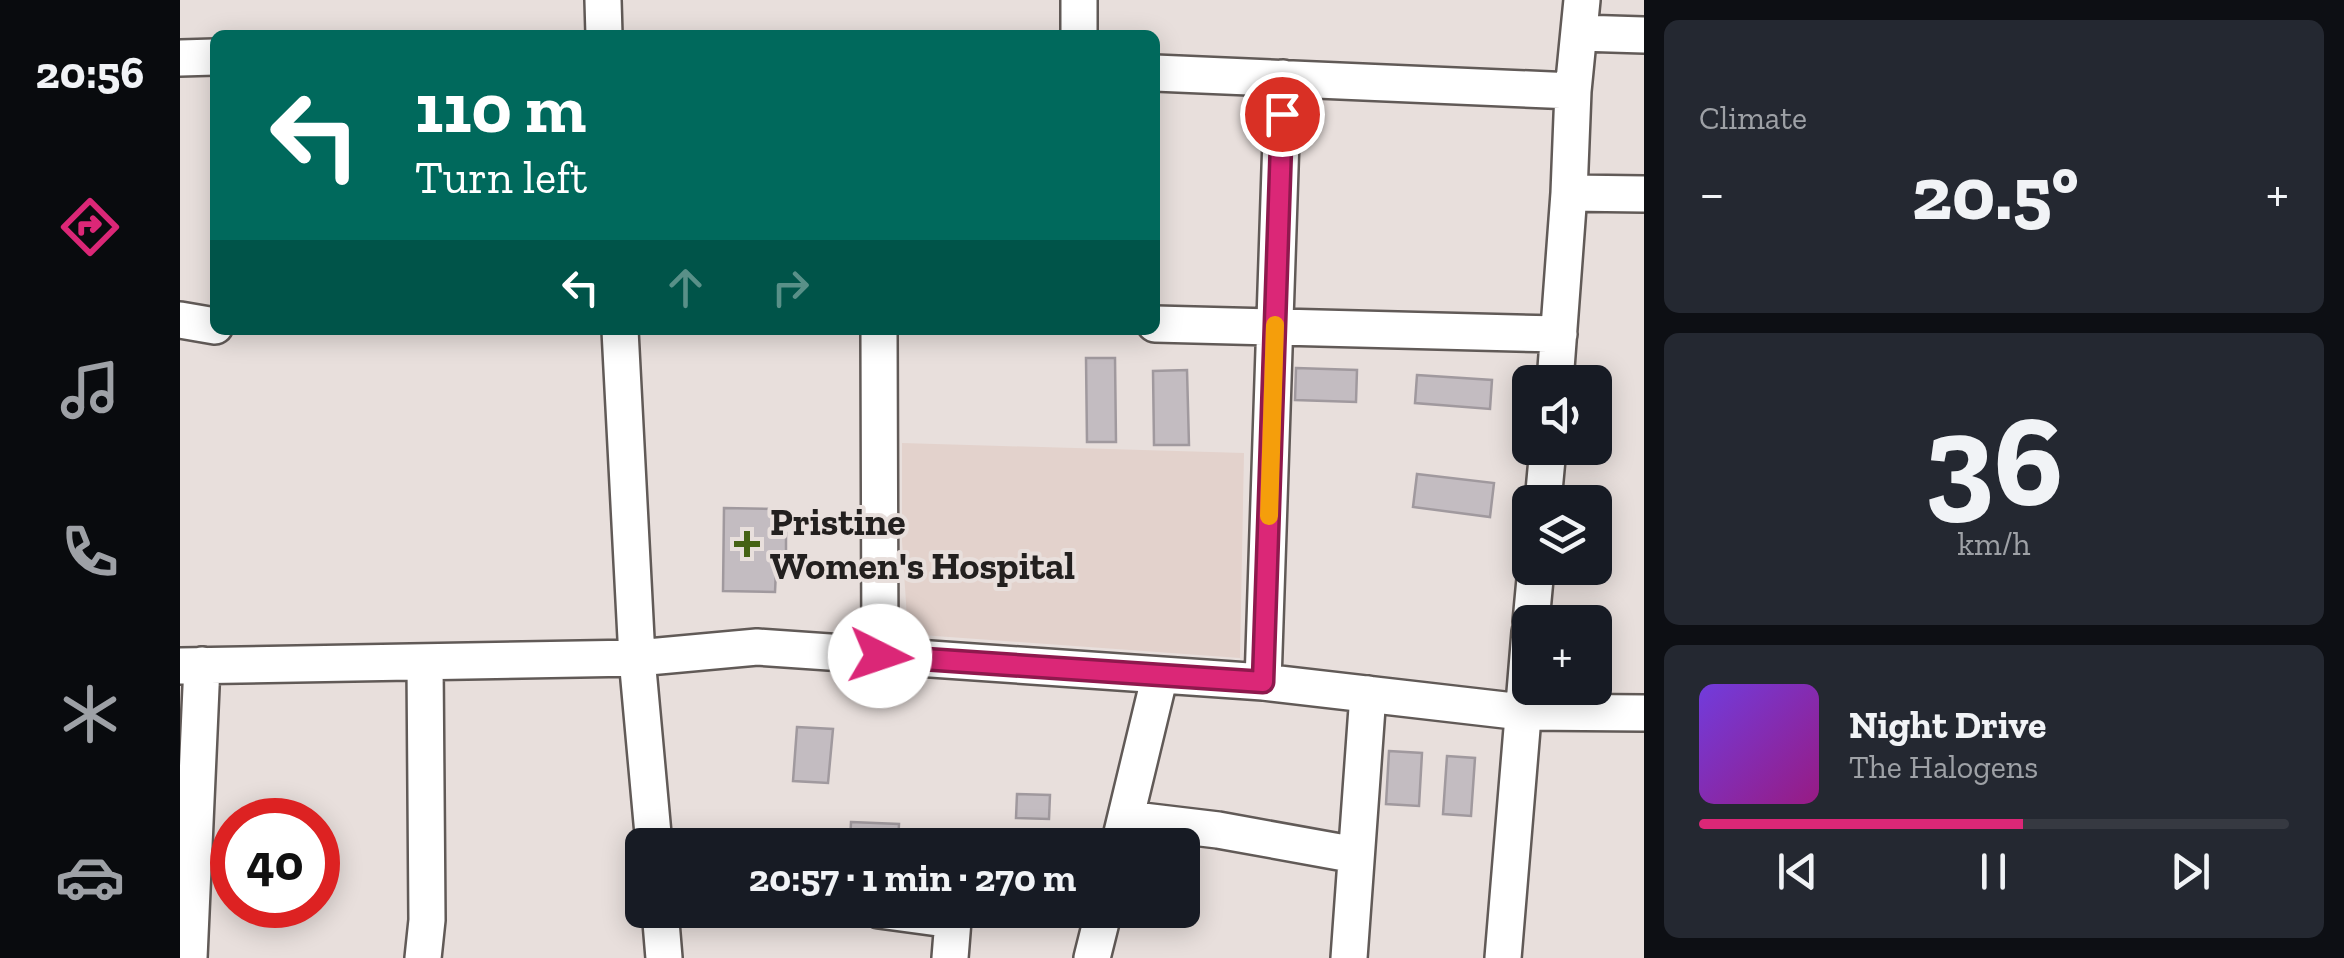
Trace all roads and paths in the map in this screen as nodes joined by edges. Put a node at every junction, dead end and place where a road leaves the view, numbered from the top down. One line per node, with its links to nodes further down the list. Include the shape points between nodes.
1 (603, 0): 4 (street)
2 (1080, 0): 5 (street)
3 (1580, 17): 6 (street); 11 (street)
4 (604, 30)
5 (1079, 30)
6 (1644, 35)
7 (210, 57): 8 (street)
8 (180, 58)
9 (1160, 73): 10 (street)
10 (1283, 78): 11 (street); 17 (street)
11 (1572, 91): 12 (street)
12 (1568, 193): 13 (street); 18 (street)
13 (1644, 194)
14 (180, 320): 16 (street)
15 (1160, 324): 17 (street)
16 (210, 325)
17 (1275, 327): 18 (street); 27 (street)
18 (1560, 334): 21 (street)
19 (620, 335): 23 (street)
20 (879, 335): 22 (street)
21 (1556, 365)
22 (880, 656): 23 (street, via 756,647); 26 (street)
23 (637, 658): 24 (street); 32 (street)
24 (424, 662): 25 (street); 40 (street)
25 (191, 666): 39 (street)
26 (1160, 675): 27 (street); 33 (street)
27 (1263, 682): 28 (street)
28 (1368, 694): 30 (street); 35 (street)
29 (1523, 705): 30 (street)
30 (1522, 712): 31 (street); 45 (street)
31 (1644, 713)
32 (652, 828)
33 (1123, 828)
34 (1200, 830): 35 (street)
35 (1356, 855): 44 (street)
36 (662, 928): 41 (street)
37 (953, 928): 42 (street)
38 (1100, 928): 43 (street)
39 (189, 958)
40 (423, 958)
41 (664, 958)
42 (950, 958)
43 (1092, 958)
44 (1348, 958)
45 (1504, 958)

